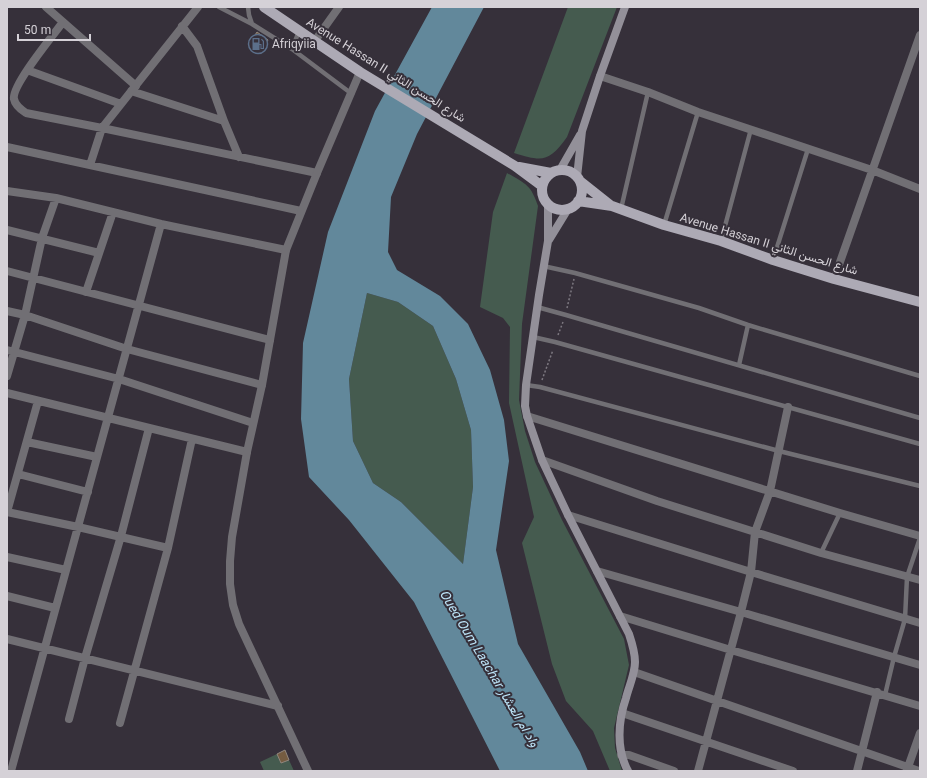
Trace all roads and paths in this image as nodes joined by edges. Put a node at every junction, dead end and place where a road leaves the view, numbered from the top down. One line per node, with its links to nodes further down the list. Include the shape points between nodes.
1 (46, 7): 8 (street)
2 (198, 7): 10 (street)
3 (220, 7): 9 (lane)
4 (248, 7): 9 (lane)
5 (264, 7): 11 (main road, Avenue Hassan II شارع الحسن الثاني)
6 (340, 7): 13 (street)
7 (625, 7): 17 (main road)
8 (63, 22): 15 (street); 18 (street)
9 (252, 24): 14 (lane)
10 (182, 26): 18 (street); 23 (street, via 196,46)
11 (299, 31): 13 (main road, Avenue Hassan II شارع الحسن الثاني); 14 (lane)
12 (920, 35): 32 (street)
13 (314, 42): 16 (main road, Avenue Hassan II شارع الحسن الثاني)
14 (292, 50): 20 (lane)
15 (27, 70): 21 (street); 24 (street, via 14,91 14,98 20,110)
16 (360, 72): 20 (street); 31 (main road, Avenue Hassan II شارع الحسن الثاني)
17 (600, 76): 19 (street); 26 (main road)
18 (133, 88): 21 (street); 23 (street)
19 (648, 92): 22 (street); 42 (lane)
20 (352, 94): 34 (street)
21 (121, 104): 24 (street)
22 (698, 112): 25 (street); 47 (lane)
23 (224, 121): 29 (street)
24 (102, 128): 29 (street); 30 (street)
25 (751, 129): 28 (street); 51 (lane)
26 (582, 131): 33 (main road); 35 (main road)
27 (7, 148): 30 (street)
28 (808, 149): 32 (street); 54 (lane)
29 (239, 157): 34 (street)
30 (90, 165): 44 (street)
31 (515, 166): 33 (main road, Avenue Hassan II شارع الحسن الثاني); 36 (main road, Avenue Hassan II شارع الحسن الثاني)
32 (872, 170): 37 (street); 59 (street)
33 (556, 171): 35 (main road, Avenue Hassan II شارع الحسن الثاني, via 570,171); 36 (main road, via 545,179)
34 (317, 173): 44 (street)
35 (579, 179): 40 (main road, via 582,192); 42 (main road, Avenue Hassan II شارع الحسن الثاني)
36 (542, 186): 41 (main road, via 542,193)
37 (920, 189)
38 (7, 191): 39 (street)
39 (56, 198): 45 (street); 49 (street)
40 (578, 201): 42 (main road, Avenue Hassan II شارع الحسن الثاني); 43 (main road)
41 (548, 204): 43 (main road, via 557,209); 50 (main road)
42 (616, 208): 47 (main road, Avenue Hassan II شارع الحسن الثاني)
43 (568, 209): 50 (main road)
44 (301, 211): 52 (street)
45 (113, 212): 46 (street); 53 (street)
46 (161, 224): 52 (street); 62 (street)
47 (664, 225): 51 (main road, Avenue Hassan II شارع الحسن الثاني)
48 (7, 230): 49 (street)
49 (42, 238): 53 (street); 58 (street)
50 (548, 241): 55 (main road)
51 (721, 241): 54 (main road, Avenue Hassan II شارع الحسن الثاني)
52 (286, 250): 69 (street)
53 (99, 254): 60 (street)
54 (773, 260): 59 (main road, Avenue Hassan II شارع الحسن الثاني)
55 (543, 266): 57 (lane); 63 (main road)
56 (7, 271): 58 (street)
57 (575, 273): 66 (path); 67 (lane, via 699,308)
58 (32, 278): 60 (street); 65 (street)
59 (834, 279): 61 (main road, Avenue Hassan II شارع الحسن الثاني)
60 (86, 292): 62 (street)
61 (920, 302)
62 (139, 305): 69 (street); 71 (street)
63 (537, 308): 66 (lane); 68 (main road)
64 (7, 311): 65 (street)
65 (25, 315): 71 (street); 72 (street)
66 (566, 315): 70 (path); 73 (lane)
67 (748, 326): 73 (lane); 75 (lane)
68 (533, 337): 70 (lane); 78 (main road)
69 (270, 340): 77 (street)
70 (555, 342): 79 (path); 82 (lane)
71 (127, 349): 76 (street); 77 (street)
72 (10, 351): 74 (street); 76 (street)
73 (739, 365): 85 (lane)
74 (7, 376)
75 (920, 376)
76 (119, 379): 84 (street); 86 (street)
77 (262, 385): 86 (street)
78 (526, 385): 79 (lane); 83 (main road)
79 (540, 387): 91 (lane)
80 (7, 393): 81 (street)
81 (38, 401): 84 (street); 89 (street)
82 (788, 407): 90 (lane); 91 (street)
83 (527, 416): 94 (main road); 98 (street)
84 (108, 418): 87 (street); 93 (street)
85 (920, 418)
86 (253, 423): 92 (street)
87 (149, 428): 88 (street); 104 (street)
88 (192, 439): 92 (street); 106 (street)
89 (27, 442): 93 (street); 95 (street)
90 (920, 444)
91 (779, 451): 96 (lane); 98 (street)
92 (247, 452): 131 (street, via 232,537 230,584 239,624)
93 (97, 457): 97 (street)
94 (542, 460): 101 (main road); 103 (street, via 657,501)
95 (18, 474): 97 (street); 99 (street)
96 (920, 486)
97 (88, 492): 102 (street)
98 (770, 492): 100 (street); 103 (street)
99 (7, 512): 102 (street)
100 (840, 514): 105 (street); 107 (lane)
101 (568, 515): 110 (main road); 111 (street)
102 (78, 526): 104 (street); 109 (street)
103 (755, 532): 107 (street); 111 (street)
104 (121, 536): 106 (street); 124 (street)
105 (920, 537): 112 (lane)
106 (168, 548): 126 (street)
107 (821, 553): 112 (street)
108 (7, 557): 109 (street)
109 (66, 570): 115 (street)
110 (597, 571): 116 (street); 117 (main road)
111 (751, 572): 116 (street); 118 (street)
112 (907, 577): 113 (street); 118 (lane)
113 (920, 580)
114 (7, 596): 115 (street)
115 (56, 608): 121 (street)
116 (741, 612): 122 (street); 123 (street)
117 (620, 616): 122 (street); 127 (main road, via 634,650)
118 (905, 619): 119 (street); 123 (lane)
119 (920, 623)
120 (7, 639): 121 (street)
121 (45, 648): 124 (street); 141 (street)
122 (731, 650): 128 (street); 130 (street)
123 (894, 657): 125 (street); 129 (lane)
124 (85, 658): 126 (street); 134 (street)
125 (920, 665)
126 (135, 670): 131 (street); 135 (street)
127 (634, 672): 130 (street); 133 (main road)
128 (877, 692): 129 (street); 138 (street)
129 (885, 695): 132 (street)
130 (716, 700): 137 (street); 138 (street)
131 (278, 706): 142 (street)
132 (920, 706)
133 (622, 713): 137 (street); 139 (main road)
134 (69, 719)
135 (120, 723)
136 (920, 732): 140 (street)
137 (706, 741): 145 (street); 146 (street)
138 (862, 752): 140 (street); 147 (street)
139 (621, 755): 143 (main road); 144 (street, via 629,755)
140 (908, 769): 148 (street)
141 (11, 771)
142 (308, 771)
143 (628, 771)
144 (674, 771)
145 (698, 771)
146 (793, 771)
147 (856, 771)
148 (920, 771)

